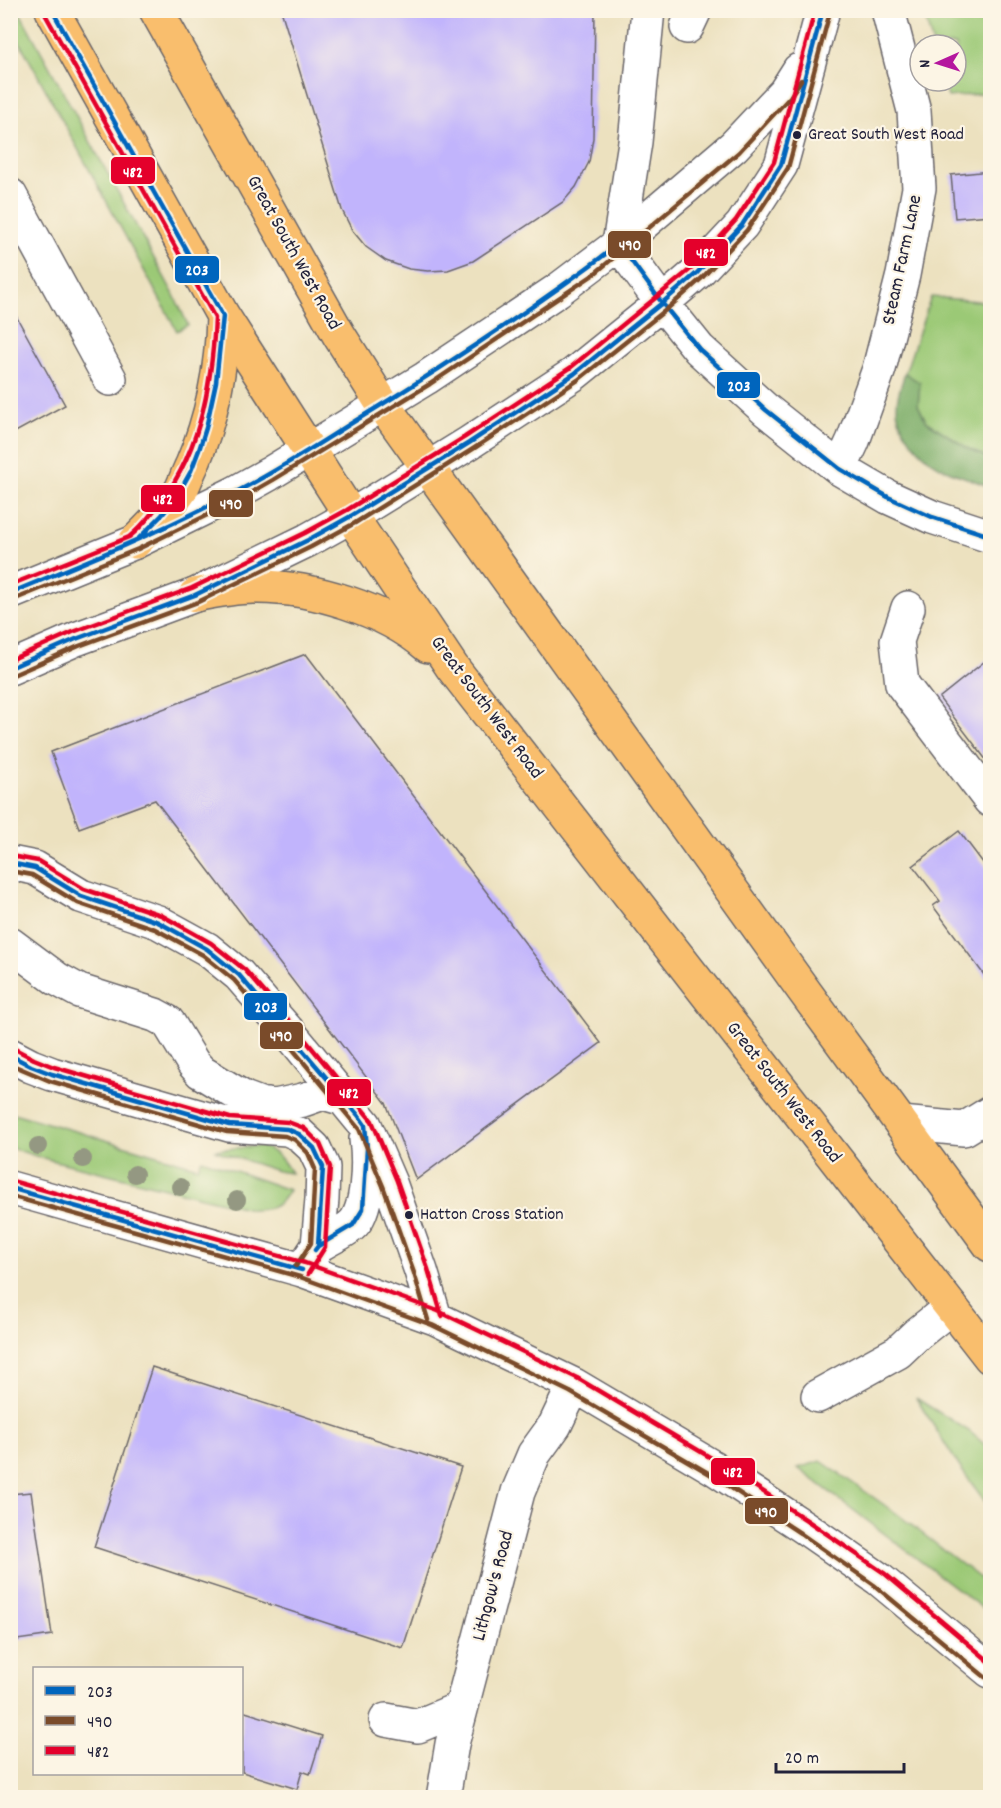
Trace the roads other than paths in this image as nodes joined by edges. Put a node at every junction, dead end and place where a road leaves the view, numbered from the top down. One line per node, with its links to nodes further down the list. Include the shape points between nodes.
1 (52, 10): 10 (highway, Great South West Road)
2 (156, 10): 12 (highway, Great South West Road, via 339,335)
3 (648, 10): 8 (street, via 635,142)
4 (823, 10): 6 (street)
5 (888, 10): 15 (street, Steam Farm Lane, via 914,111 919,188 903,275 879,369)
6 (810, 54): 8 (street, via 785,92 747,132); 9 (street, via 781,165 742,225)
7 (10, 195): 11 (street)
8 (619, 244): 9 (street); 12 (street, via 558,290)
9 (662, 303): 14 (street, via 574,374); 15 (street, via 699,349 766,410)
10 (223, 316): 13 (highway, Great South West Road); 18 (highway, via 220,361 198,452 182,488)
11 (110, 379)
12 (383, 405): 13 (street); 14 (highway, Great South West Road)
13 (309, 450): 16 (highway, Great South West Road); 18 (street)
14 (429, 469): 16 (street); 30 (highway, Great South West Road)
15 (840, 469): 17 (street, via 932,517)
16 (351, 516): 20 (street); 22 (highway, Great South West Road)
17 (990, 536)
18 (135, 542): 19 (street)
19 (10, 593)
20 (195, 595): 22 (highway, via 228,589 280,588 343,601 392,621); 23 (street)
21 (908, 608): 24 (street, via 897,641 902,684)
22 (452, 667): 35 (highway, Great South West Road)
23 (10, 668)
24 (990, 800)
25 (10, 863): 28 (street, via 35,868 81,896 158,922 207,949 239,975)
26 (10, 944): 28 (street, via 79,991 168,1022 201,1072 244,1098 275,1106 323,1093)
27 (10, 1055): 34 (street, via 52,1074 229,1125 286,1129 299,1134 314,1148 323,1167 322,1199)
28 (344, 1099): 31 (street)
29 (990, 1113): 30 (street, via 964,1128)
30 (901, 1123): 33 (highway, Great South West Road)
31 (365, 1125): 34 (street, via 363,1209 353,1225); 36 (street, via 390,1183)
32 (10, 1188): 34 (street)
33 (990, 1245)
34 (310, 1258): 36 (street)
35 (951, 1307): 37 (highway, Great South West Road); 39 (street, via 898,1353)
36 (435, 1318): 38 (street)
37 (990, 1358)
38 (574, 1385): 40 (street, via 804,1527 879,1579); 41 (street, Lithgow's Road, via 555,1425 534,1454 518,1492)
39 (818, 1396)
40 (990, 1671)
41 (461, 1708): 42 (street, via 418,1726); 43 (street, Lithgow's Road)
42 (386, 1720)
43 (443, 1797)

